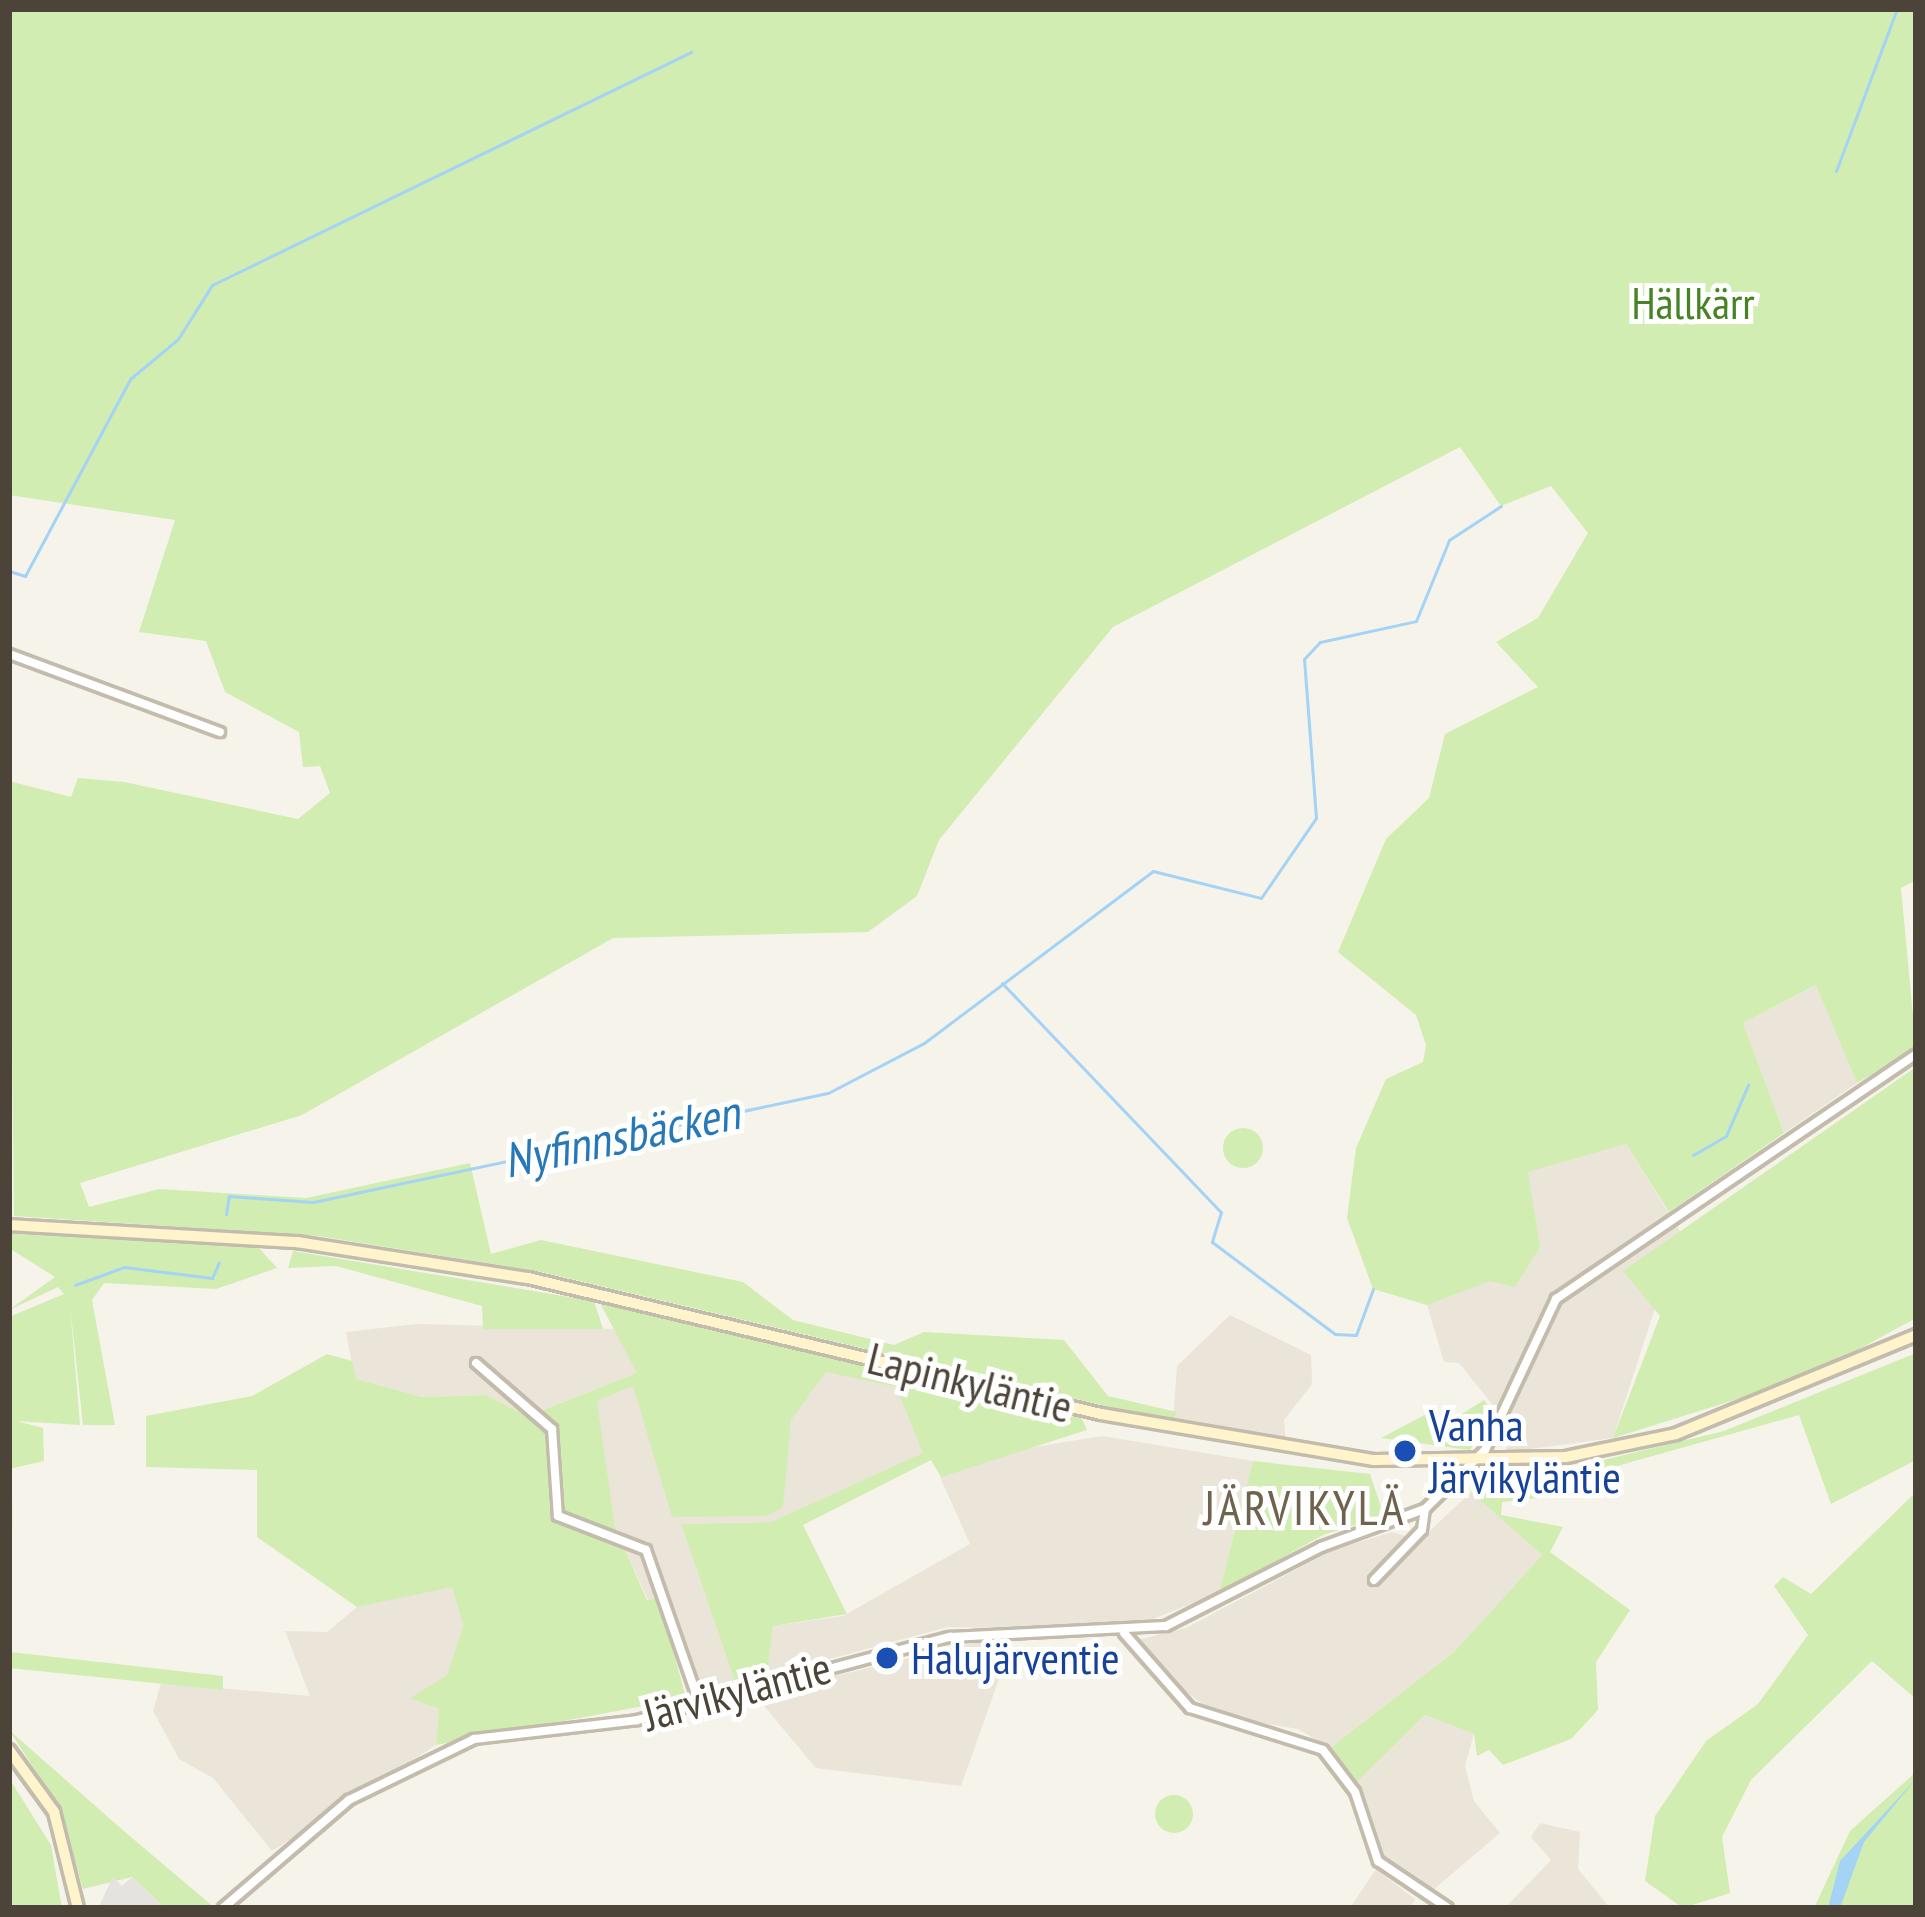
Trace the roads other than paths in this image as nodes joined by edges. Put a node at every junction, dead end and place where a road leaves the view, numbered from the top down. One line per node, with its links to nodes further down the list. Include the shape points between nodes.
1 (9, 654): 2 (street)
2 (220, 732)
3 (1916, 1054): 7 (street, via 1556,1299)
4 (9, 1226): 7 (main road, Lapinkyläntie, via 297,1242 528,1278 1192,1433)
5 (1916, 1335): 7 (main road, Lapinkyläntie, via 1801,1392 1676,1434)
6 (476, 1363): 11 (street, via 548,1422 558,1516 646,1550)
7 (1475, 1463): 8 (street, Järvikyläntie)
8 (1425, 1509): 9 (street, via 1422,1530); 10 (street, Järvikyläntie, via 1322,1547 1196,1616)
9 (1374, 1580)
10 (1124, 1633): 11 (street, Järvikyläntie, via 950,1637); 15 (street, via 1190,1708 1323,1750 1355,1792 1378,1861)
11 (700, 1705): 14 (street, Järvikyläntie, via 441,1751 349,1800)
12 (11, 1752): 13 (main road, via 54,1812)
13 (78, 1908)
14 (223, 1908)
15 (1448, 1908)

